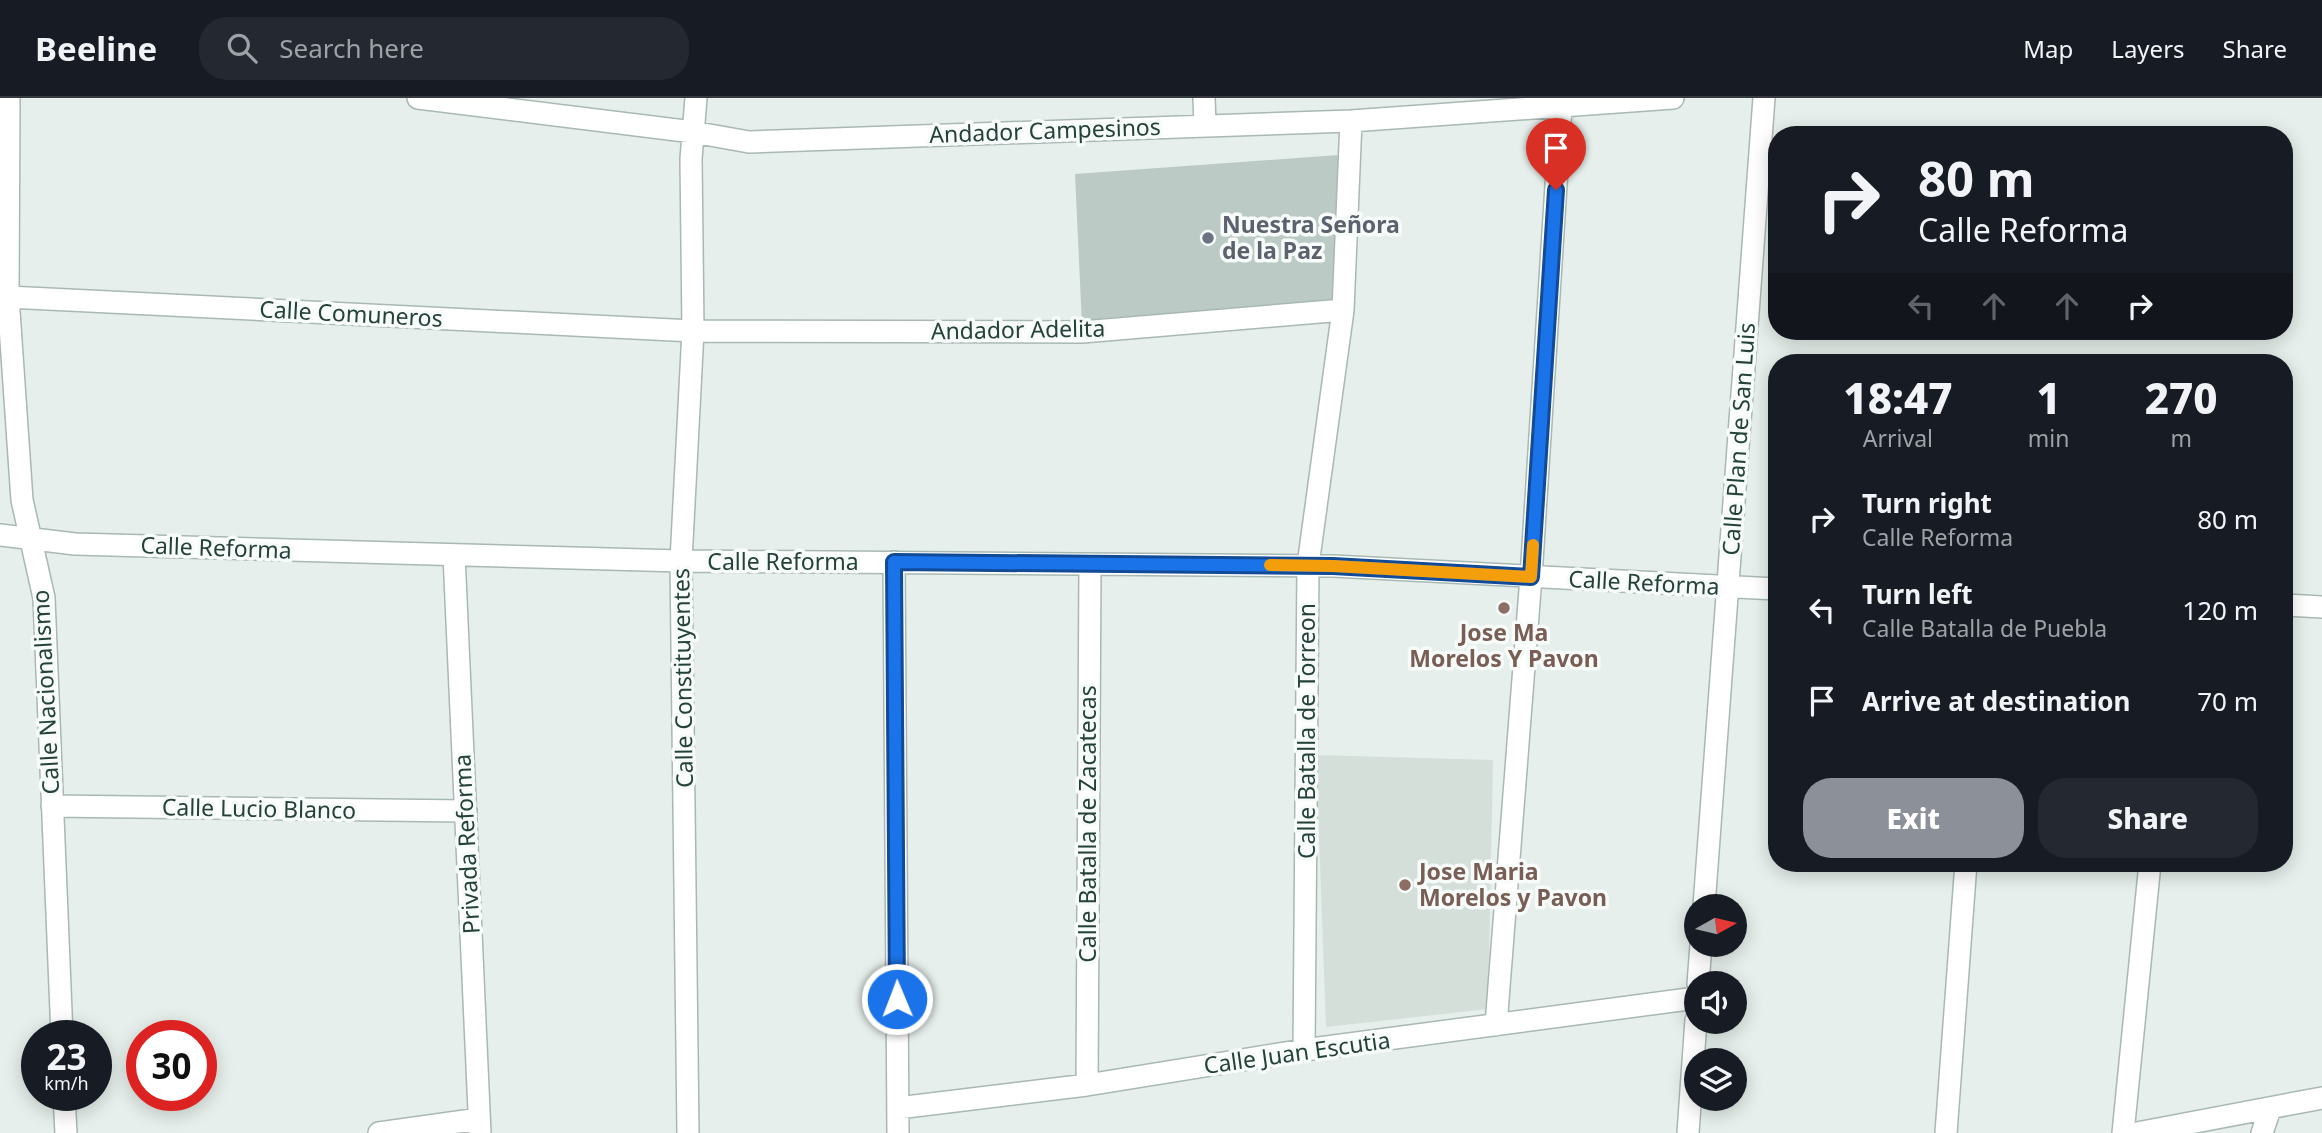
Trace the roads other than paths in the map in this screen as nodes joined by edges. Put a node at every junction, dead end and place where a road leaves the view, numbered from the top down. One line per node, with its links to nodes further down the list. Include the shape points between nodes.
1 (9, 98): 11 (street, Calle Nacionalismo)
2 (418, 98): 10 (street, Andador Campesinos)
3 (696, 98): 10 (street, Calle Constituyentes)
4 (1204, 98): 9 (street)
5 (1673, 98): 7 (street, Andador Campesinos)
6 (1764, 98): 22 (street, Calle Plan de San Luis)
7 (1561, 107): 8 (street, Andador Campesinos); 21 (street)
8 (1351, 121): 9 (street, Andador Campesinos); 12 (street, Calle Batalla de Torreon)
9 (1205, 125): 10 (street, Andador Campesinos, via 749,142)
10 (693, 132): 13 (street, Calle Constituyentes)
11 (8, 298): 13 (street, Calle Comuneros); 15 (street, Calle Nacionalismo, via 22,500)
12 (1343, 310): 13 (street, Andador Adelita, via 1082,332); 20 (street, Calle Batalla de Torreon)
13 (693, 331): 17 (street, Calle Constituyentes)
14 (0, 535): 15 (street, Calle Reforma)
15 (31, 539): 16 (street, Calle Reforma); 26 (street, Calle Nacionalismo, via 44,598)
16 (454, 555): 17 (street, Calle Reforma); 27 (street, Privada Reforma)
17 (681, 561): 18 (street, Calle Reforma); 44 (street, Calle Constituyentes)
18 (894, 562): 19 (street, Calle Reforma); 38 (street)
19 (1090, 564): 20 (street, Calle Reforma); 36 (street, Calle Batalla de Zacatecas)
20 (1308, 565): 21 (street, Calle Reforma); 35 (street, Calle Batalla de Torreon)
21 (1531, 577): 22 (street, Calle Reforma); 33 (street)
22 (1728, 588): 23 (street, Calle Reforma); 30 (street, Calle Plan de San Luis)
23 (1768, 589)
24 (2293, 605): 25 (street)
25 (2322, 607)
26 (52, 806): 27 (street, Calle Lucio Blanco); 32 (street, Calle Nacionalismo)
27 (466, 811): 41 (street, Privada Reforma)
28 (1965, 872): 47 (street)
29 (2149, 872): 48 (street)
30 (1705, 894)
31 (1684, 1000): 33 (street, Calle Juan Escutia)
32 (61, 1020)
33 (1496, 1025): 35 (street, Calle Juan Escutia)
34 (1695, 1034): 46 (street)
35 (1304, 1050): 36 (street, Calle Juan Escutia)
36 (1087, 1085): 38 (street, Calle Juan Escutia)
37 (2322, 1098): 39 (street)
38 (898, 1108): 45 (street)
39 (2270, 1109): 49 (street); 50 (street)
40 (65, 1111): 42 (street)
41 (480, 1126): 43 (street)
42 (66, 1133)
43 (379, 1133)
44 (688, 1133)
45 (898, 1133)
46 (1688, 1133)
47 (1946, 1133)
48 (2123, 1133)
49 (2137, 1133)
50 (2262, 1133)

